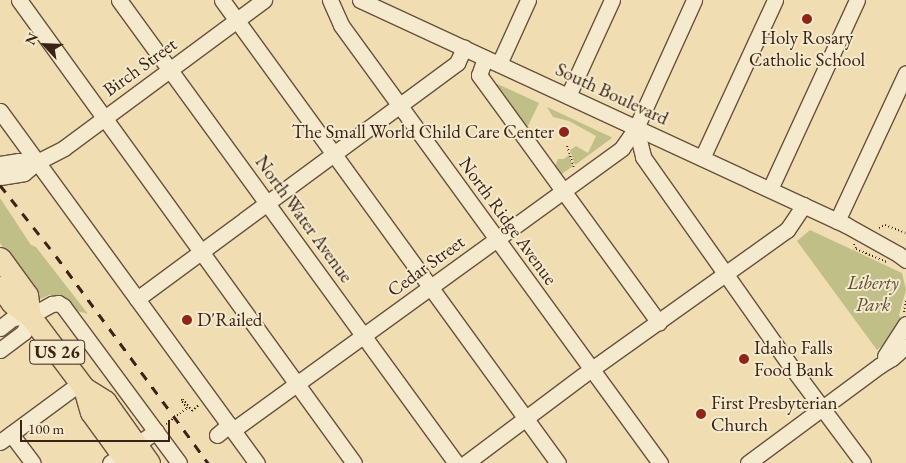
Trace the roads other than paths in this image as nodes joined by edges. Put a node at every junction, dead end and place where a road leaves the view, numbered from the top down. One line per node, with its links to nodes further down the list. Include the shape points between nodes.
1 (19, 0): 20 (street)
2 (119, 0): 15 (street, North Water Avenue)
3 (222, 0): 12 (street)
4 (264, 0): 12 (street, Birch Street)
5 (330, 0): 18 (street, North Ridge Avenue, via 341,25)
6 (528, 0): 14 (street)
7 (612, 0): 17 (street)
8 (694, 0): 21 (street, Cedar Street)
9 (775, 0): 23 (street)
10 (857, 0): 28 (street)
11 (364, 1): 13 (street, South Boulevard)
12 (237, 20): 15 (street, Birch Street); 22 (street)
13 (464, 48): 14 (street, South Boulevard); 18 (street, via 456,63)
14 (492, 61): 17 (street, South Boulevard); 27 (street, via 479,75)
15 (170, 70): 20 (street, Birch Street); 29 (street, North Water Avenue)
16 (906, 73): 31 (street)
17 (568, 96): 21 (street, South Boulevard)
18 (399, 105): 22 (street); 32 (street, North Ridge Avenue)
19 (0, 111): 24 (street)
20 (105, 118): 24 (street, Birch Street, via 64,148); 34 (street)
21 (636, 128): 23 (street, South Boulevard); 27 (street, Cedar Street, via 622,148); 37 (street, via 643,157)
22 (334, 154): 29 (street); 39 (street)
23 (702, 158): 28 (street, South Boulevard)
24 (37, 162): 25 (street, Birch Street); 26 (street, Birch Street, via 24,173); 40 (street)
25 (0, 164)
26 (0, 177)
27 (565, 190): 32 (street, Cedar Street); 43 (street)
28 (770, 190): 30 (street, South Boulevard)
29 (266, 202): 34 (street); 45 (street, North Water Avenue)
30 (804, 205): 31 (street, South Boulevard); 37 (street, via 787,230)
31 (842, 223): 33 (street, South Boulevard); 36 (street, South Boulevard)
32 (496, 239): 39 (street, Cedar Street); 49 (street, North Ridge Avenue)
33 (906, 247)
34 (201, 251): 40 (street); 50 (street)
35 (0, 258): 41 (highway, US 26, via 27,295)
36 (906, 260)
37 (725, 275): 43 (street); 52 (street)
38 (0, 287): 41 (highway, US 26, via 12,303)
39 (430, 287): 45 (street, Cedar Street); 53 (street)
40 (137, 299): 55 (street)
41 (30, 316): 44 (street, via 13,318); 47 (street, via 24,332); 51 (highway, US 26); 54 (street, via 52,304 63,306)
42 (904, 318): 48 (street)
43 (659, 323): 49 (street)
44 (0, 328)
45 (364, 335): 50 (street, Cedar Street); 64 (street, North Water Avenue)
46 (906, 346): 48 (street)
47 (0, 350)
48 (879, 366): 52 (street)
49 (592, 371): 53 (street); 67 (street, North Ridge Avenue)
50 (296, 383): 55 (street, Cedar Street); 63 (street)
51 (82, 386): 56 (street); 57 (highway, US 26, via 91,412)
52 (822, 408): 58 (street); 68 (street)
53 (526, 419): 65 (street); 66 (street)
54 (162, 429): 57 (street); 61 (street)
55 (227, 430): 62 (street)
56 (5, 438): 59 (street)
57 (124, 456): 60 (highway, US 26)
58 (755, 461)
59 (32, 463)
60 (149, 463)
61 (179, 463)
62 (257, 463)
63 (354, 463)
64 (456, 463)
65 (466, 463)
66 (558, 463)
67 (660, 463)
68 (863, 463)

